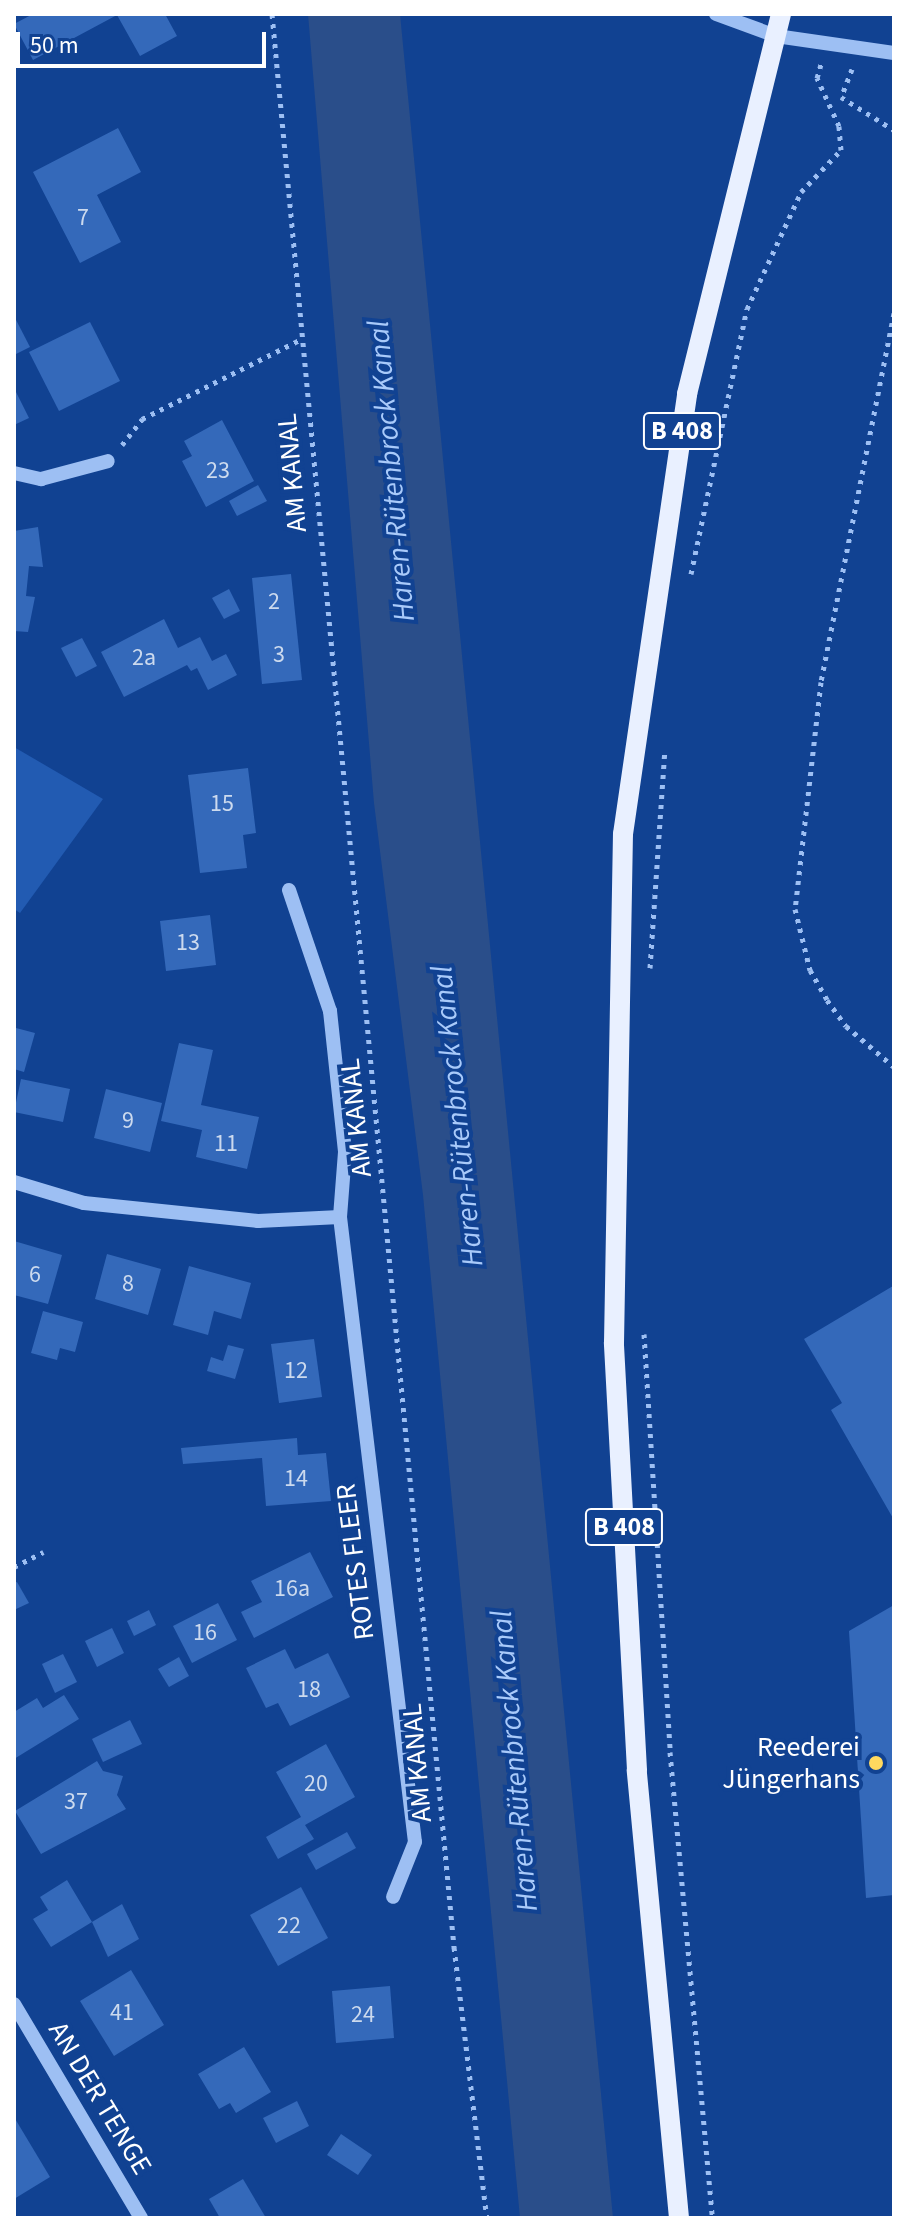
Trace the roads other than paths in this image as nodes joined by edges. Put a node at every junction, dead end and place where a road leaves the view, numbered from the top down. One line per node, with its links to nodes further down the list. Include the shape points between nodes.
1 (716, 14): 3 (street)
2 (781, 14): 3 (main road, B 408)
3 (776, 36): 4 (street); 13 (main road, B 408, via 687,394 623,834 614,1343 637,1770)
4 (894, 53)
5 (108, 461): 6 (street, via 41,479)
6 (14, 473)
7 (289, 890): 9 (street, ROTES FLEER, via 330,1011 345,1152)
8 (14, 1182): 9 (street, via 84,1203 258,1221)
9 (340, 1217): 10 (street, ROTES FLEER, via 415,1842)
10 (393, 1897)
11 (14, 2004): 12 (street, AN DER TENGE)
12 (141, 2218)
13 (679, 2218)

